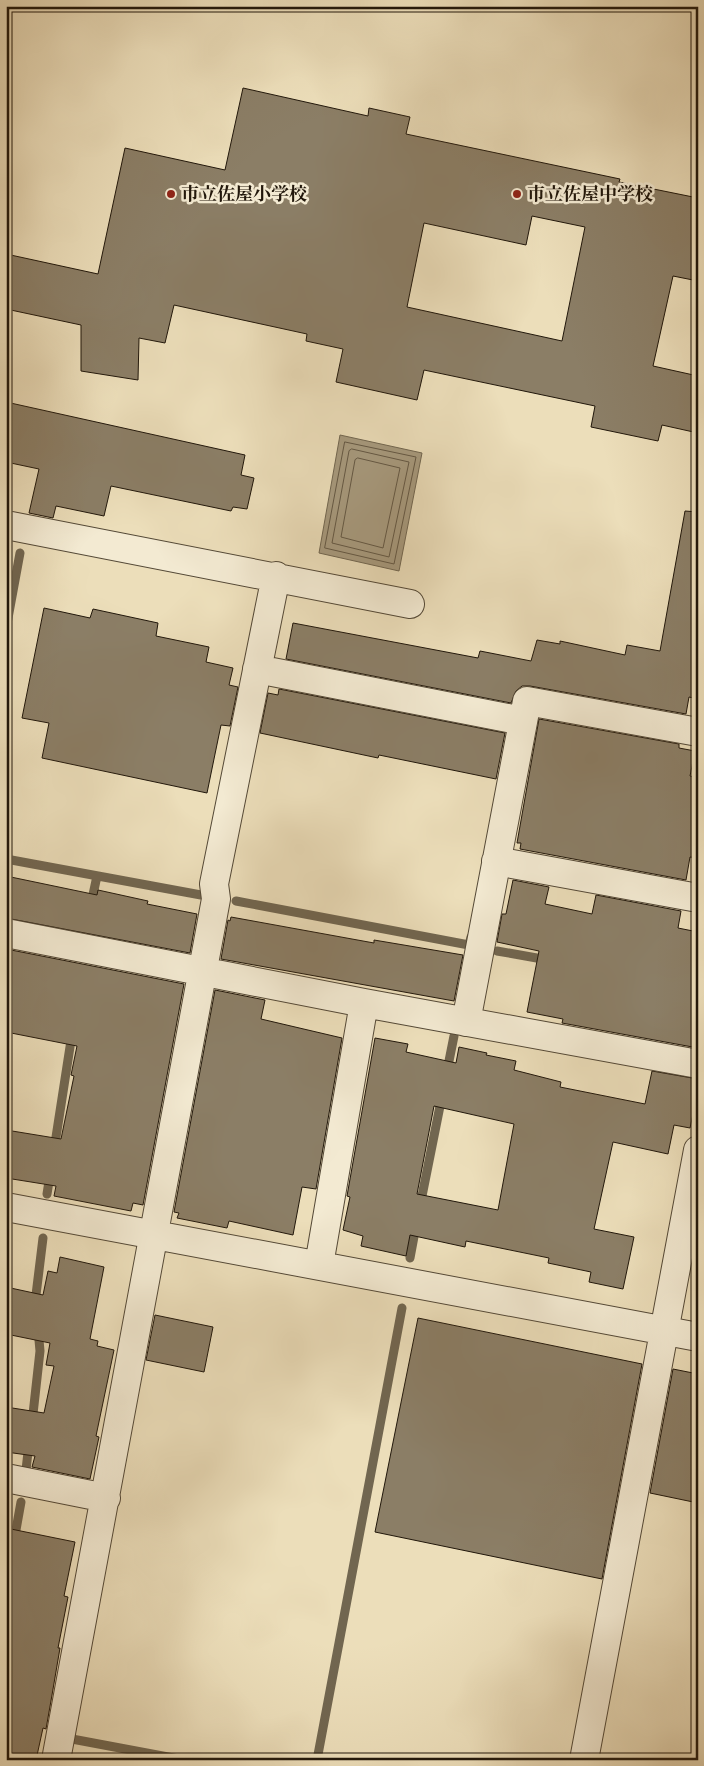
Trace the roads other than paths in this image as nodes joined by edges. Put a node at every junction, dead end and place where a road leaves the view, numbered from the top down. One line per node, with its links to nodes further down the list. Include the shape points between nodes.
1 (6, 524): 2 (street)
2 (276, 576): 3 (street); 4 (street)
3 (410, 604)
4 (257, 669): 5 (street); 10 (street, via 214,884 216,899)
5 (523, 721): 6 (street, via 527,700); 7 (street)
6 (698, 732)
7 (496, 861): 8 (street); 12 (street)
8 (698, 898)
9 (6, 932): 10 (street)
10 (203, 972): 11 (street); 16 (street)
11 (364, 1003): 12 (street); 17 (street)
12 (466, 1022): 13 (street)
13 (698, 1064)
14 (698, 1150): 18 (street)
15 (6, 1207): 16 (street)
16 (155, 1235): 17 (street); 21 (street)
17 (319, 1265): 18 (street)
18 (664, 1330): 19 (street); 23 (street)
19 (698, 1337)
20 (6, 1478): 21 (street)
21 (106, 1498): 22 (street)
22 (56, 1760)
23 (584, 1760)

